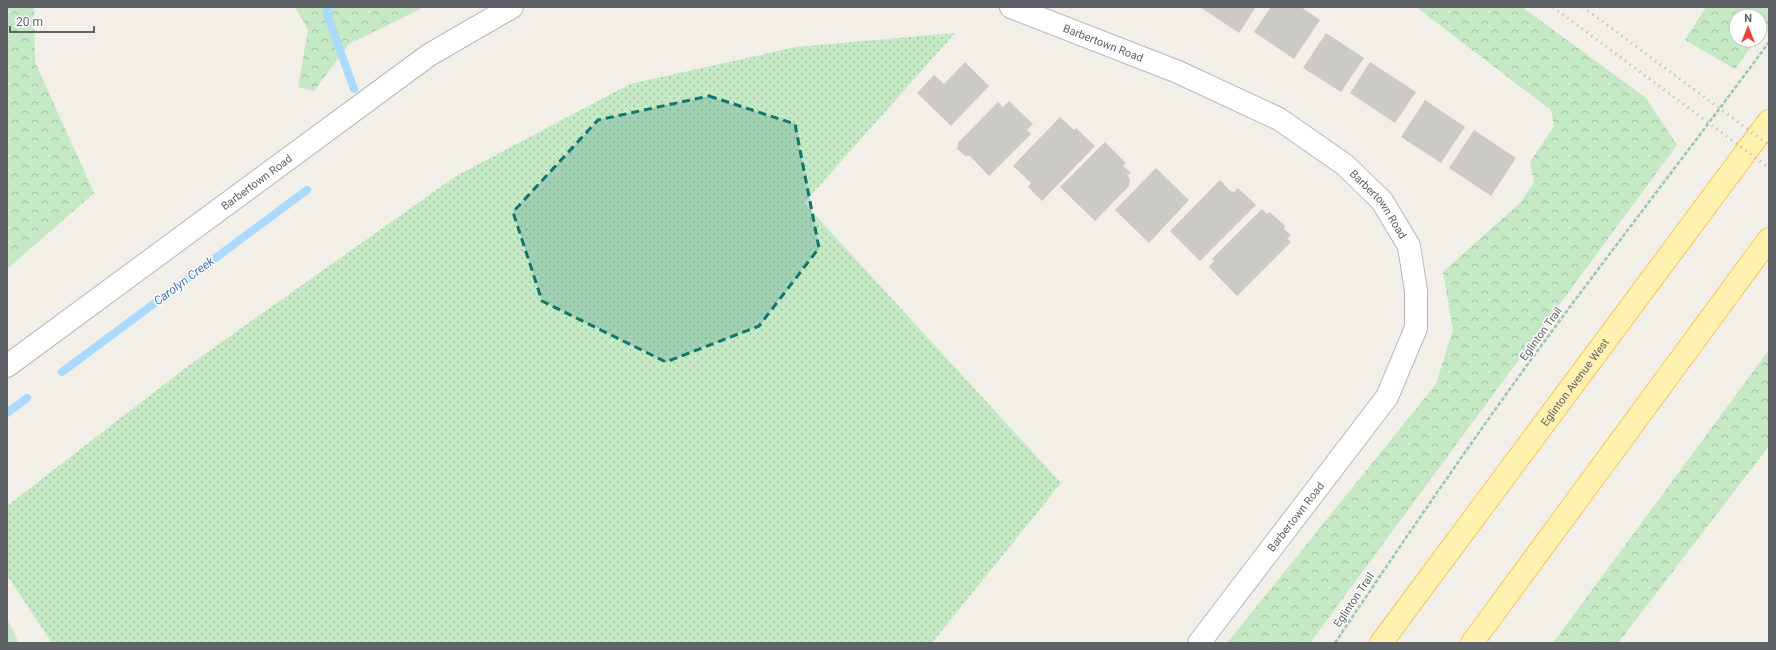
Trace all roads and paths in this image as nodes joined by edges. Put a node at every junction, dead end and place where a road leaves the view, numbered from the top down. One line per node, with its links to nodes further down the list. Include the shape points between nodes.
1 (512, 7): 6 (street, Barbertown Road, via 429,54)
2 (1011, 7): 7 (street, Barbertown Road, via 1178,72 1279,119 1345,165 1382,201 1409,246 1416,291 1416,328 1387,398)
3 (1769, 42): 8 (path, Eglinton Trail, via 1541,347)
4 (1769, 120): 9 (main road, Eglinton Avenue West)
5 (1769, 239): 10 (main road)
6 (7, 366)
7 (1199, 643)
8 (1335, 643)
9 (1381, 643)
10 (1472, 643)

